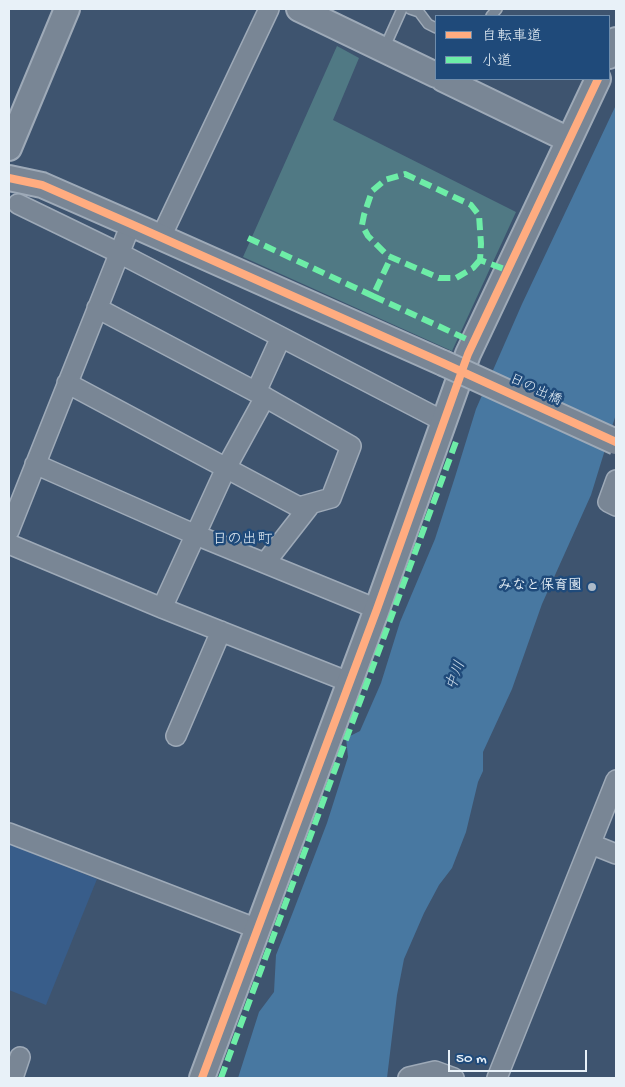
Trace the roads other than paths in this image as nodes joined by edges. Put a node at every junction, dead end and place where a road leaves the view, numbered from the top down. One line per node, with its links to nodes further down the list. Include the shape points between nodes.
1 (67, 9): 14 (street)
2 (269, 9): 18 (street)
3 (299, 9): 8 (street)
4 (402, 9): 8 (lane)
5 (410, 9): 6 (lane, via 419,12)
6 (435, 28)
7 (616, 40): 9 (street)
8 (383, 50): 10 (street)
9 (610, 54)
10 (435, 75)
11 (445, 80): 13 (street)
12 (598, 80): 13 (street)
13 (569, 140): 24 (street, via 468,354)
14 (9, 148)
15 (9, 178): 17 (street, 日の出橋, via 42,186)
16 (18, 204): 19 (street)
17 (131, 224): 18 (street, 日の出橋); 19 (street)
18 (161, 237): 25 (street, 日の出橋, bridge)
19 (119, 254): 20 (street); 21 (street)
20 (97, 308): 22 (street); 23 (street)
21 (281, 337): 23 (street); 24 (street)
22 (68, 383): 26 (street); 27 (street)
23 (260, 394): 27 (street); 29 (street, via 351,446 331,498)
24 (443, 421): 36 (street)
25 (616, 442)
26 (35, 464): 31 (street); 32 (street)
27 (226, 468): 29 (street, via 299,507); 32 (street)
28 (616, 480): 30 (street, via 608,502)
29 (310, 504): 34 (street)
30 (616, 506)
31 (9, 532)
32 (196, 535): 34 (street); 35 (street)
33 (9, 544): 35 (street)
34 (265, 563): 36 (street)
35 (162, 608): 37 (street)
36 (377, 609): 38 (street)
37 (220, 631): 38 (street); 39 (street)
38 (349, 682): 44 (street)
39 (176, 736)
40 (616, 780): 42 (street)
41 (9, 832): 44 (street)
42 (591, 844): 43 (street); 50 (street)
43 (616, 854)
44 (258, 929): 47 (street)
45 (20, 1057): 46 (street)
46 (13, 1078)
47 (202, 1078)
48 (408, 1078): 49 (street, via 435,1071)
49 (454, 1078)
50 (497, 1078)

